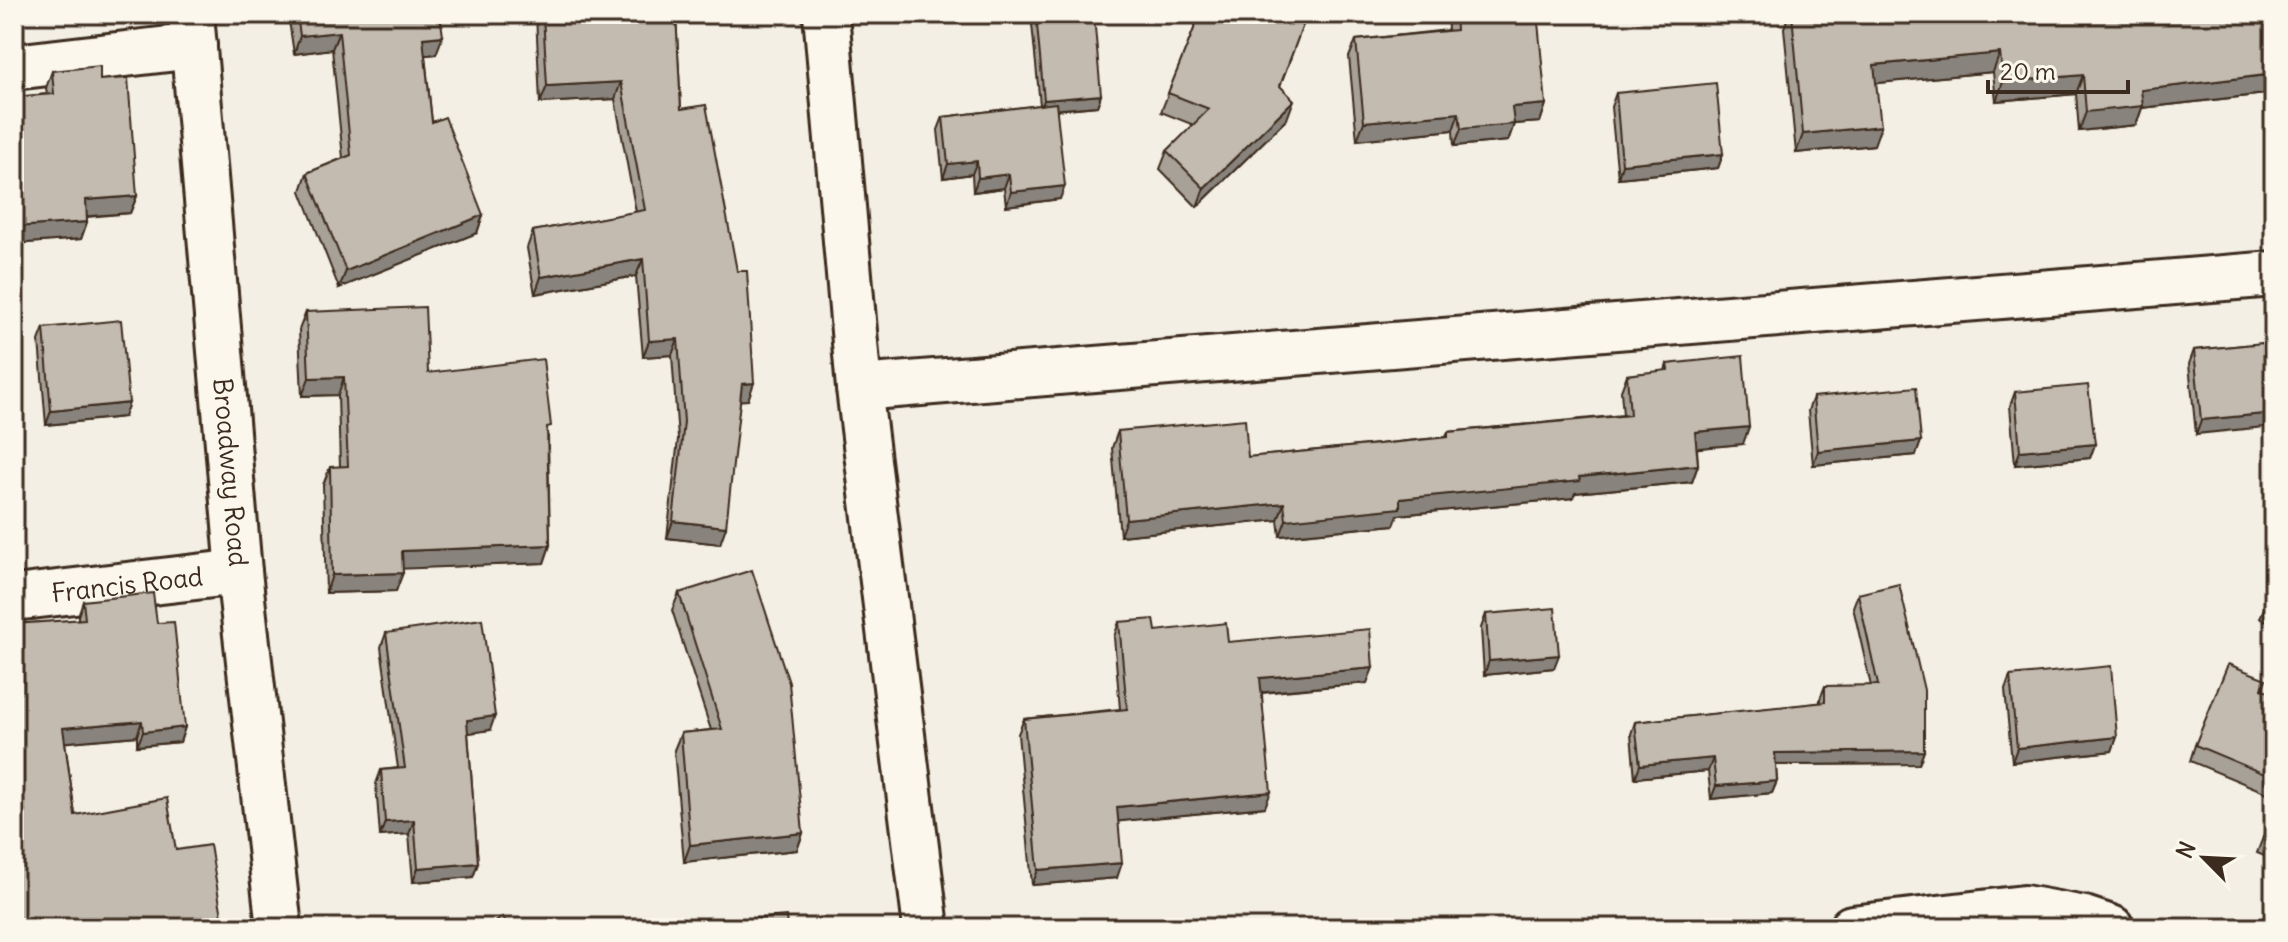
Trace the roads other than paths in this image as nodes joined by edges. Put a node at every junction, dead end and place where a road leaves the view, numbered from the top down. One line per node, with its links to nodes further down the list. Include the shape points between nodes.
1 (826, 14): 5 (street)
2 (192, 30): 3 (street); 6 (street, Broadway Road)
3 (14, 67)
4 (2274, 274): 5 (street)
5 (859, 388): 9 (street)
6 (239, 572): 7 (street, Francis Road); 8 (street, Broadway Road)
7 (14, 598)
8 (279, 928)
9 (926, 928)
10 (1852, 928): 11 (street, via 2024,908)
11 (2111, 928)

